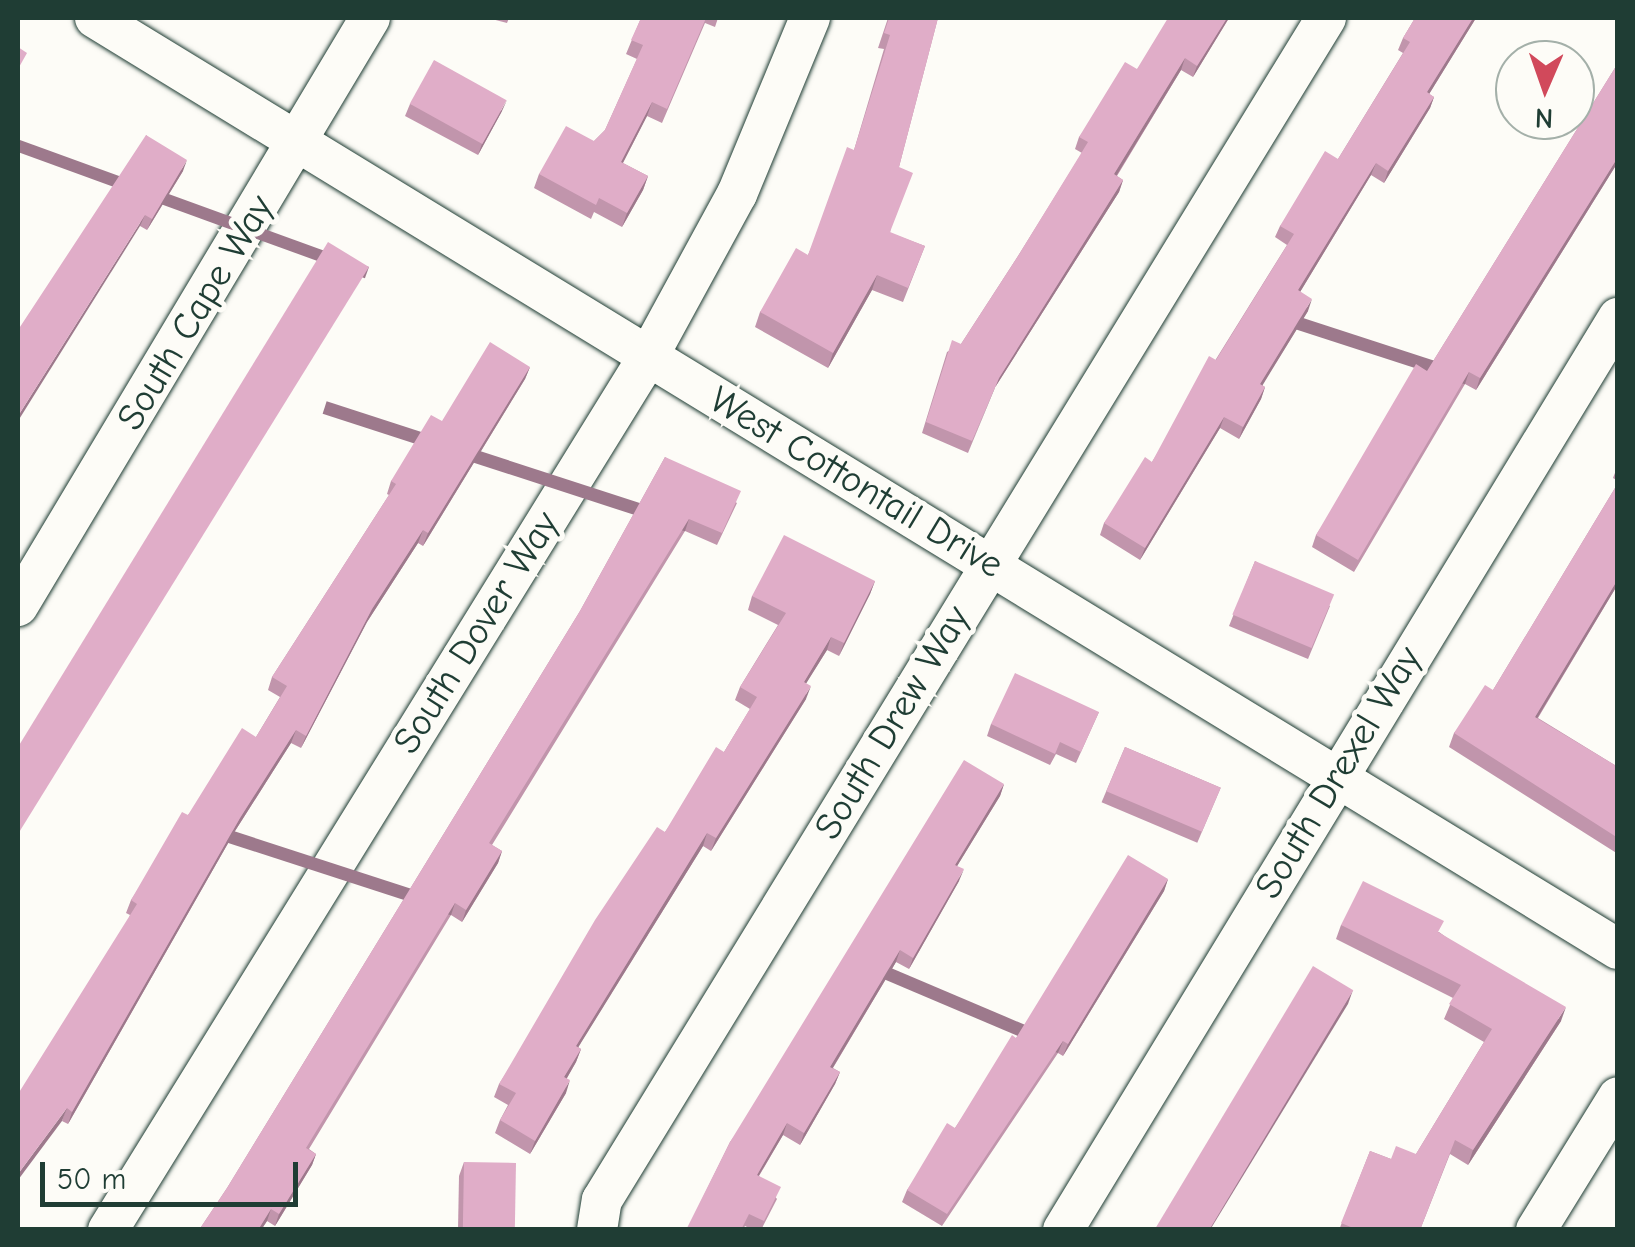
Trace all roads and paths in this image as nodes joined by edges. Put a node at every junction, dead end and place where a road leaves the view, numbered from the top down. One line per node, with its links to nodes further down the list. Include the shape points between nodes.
1 (95, 18): 5 (street, West Cottontail Drive)
2 (370, 18): 5 (street, South Cape Way)
3 (810, 18): 7 (street, South Dover Way, via 737,194)
4 (1326, 18): 8 (street, South Drew Way)
5 (298, 145): 7 (street, West Cottontail Drive); 9 (street, South Cape Way)
6 (1618, 318): 10 (street, South Drexel Way)
7 (648, 357): 8 (street, West Cottontail Drive); 13 (street, South Dover Way)
8 (990, 564): 10 (street, West Cottontail Drive); 14 (street, South Drew Way, via 602,1200)
9 (18, 606)
10 (1336, 777): 11 (street, West Cottontail Drive); 15 (street, South Drexel Way)
11 (1618, 948)
12 (1618, 1097): 16 (street)
13 (108, 1230)
14 (598, 1230)
15 (1063, 1230)
16 (1536, 1230)

